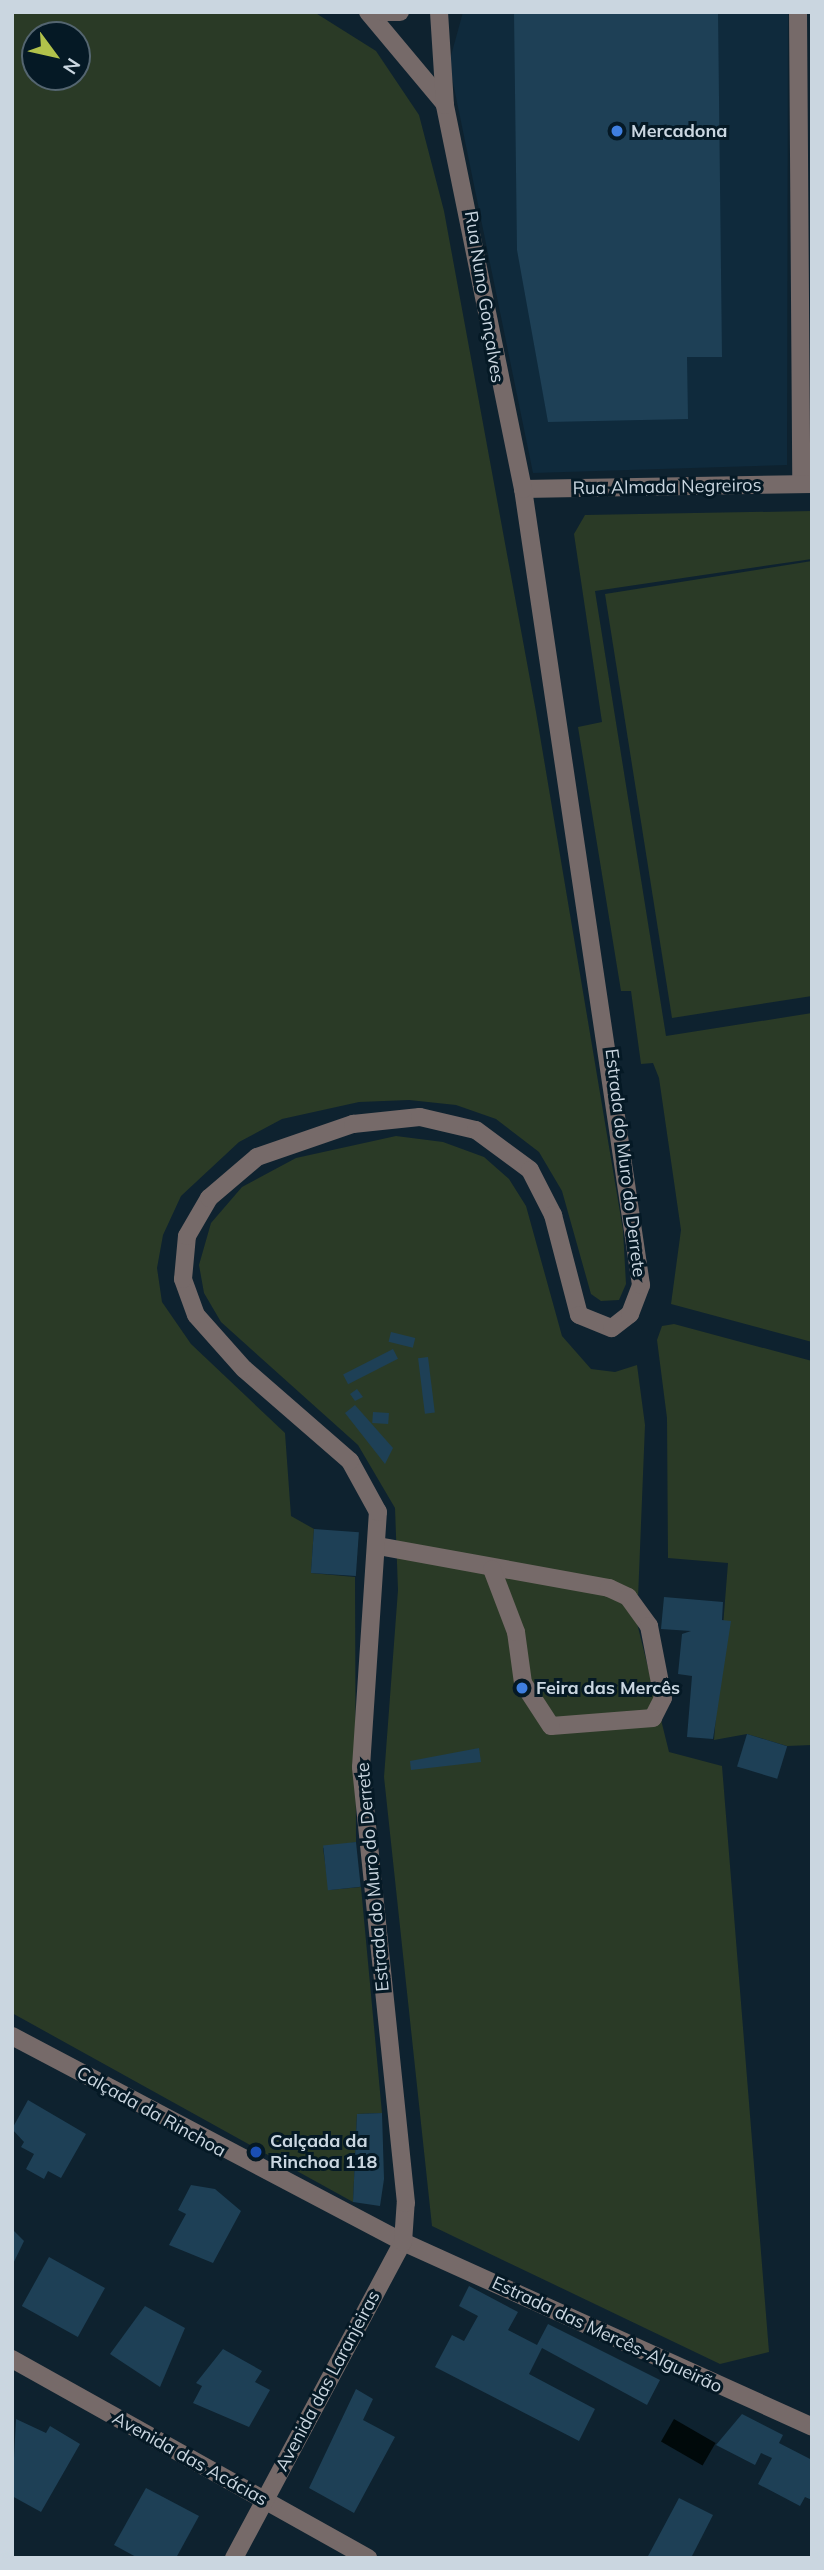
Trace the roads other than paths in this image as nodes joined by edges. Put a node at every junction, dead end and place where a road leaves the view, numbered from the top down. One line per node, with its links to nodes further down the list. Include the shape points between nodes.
1 (368, 12): 6 (street, Rua Nuno Gonçalves, via 406,50)
2 (383, 12): 3 (street)
3 (400, 12)
4 (439, 12): 6 (street, Rua Nuno Gonçalves)
5 (798, 12): 7 (street)
6 (445, 105): 8 (street, Rua Nuno Gonçalves)
7 (807, 484): 8 (street, Rua Almada Negreiros)
8 (523, 489): 9 (street, Estrada do Muro do Derrete, via 636,1223 641,1285 636,1302 612,1328 579,1315 568,1289 553,1215 530,1170 476,1130 420,1117 353,1124 257,1157 209,1198 184,1249 183,1279 196,1315 244,1368 350,1461 378,1511)
9 (378, 1546): 10 (street); 12 (street, Estrada do Muro do Derrete, via 361,1768 406,2203)
10 (492, 1569): 10 (street, via 609,1588 643,1611 663,1698 653,1718 551,1726 523,1683 513,1622)
11 (12, 2036): 12 (street, Calçada da Rinchoa)
12 (403, 2242): 14 (street, Estrada das Mercês-Algueirão); 15 (street, Avenida das Laranjeiras)
13 (12, 2359): 15 (street, Avenida das Acácias)
14 (812, 2427)
15 (264, 2500): 16 (street, Avenida das Laranjeiras); 17 (street, Avenida das Acácias)
16 (234, 2558)
17 (368, 2558)

